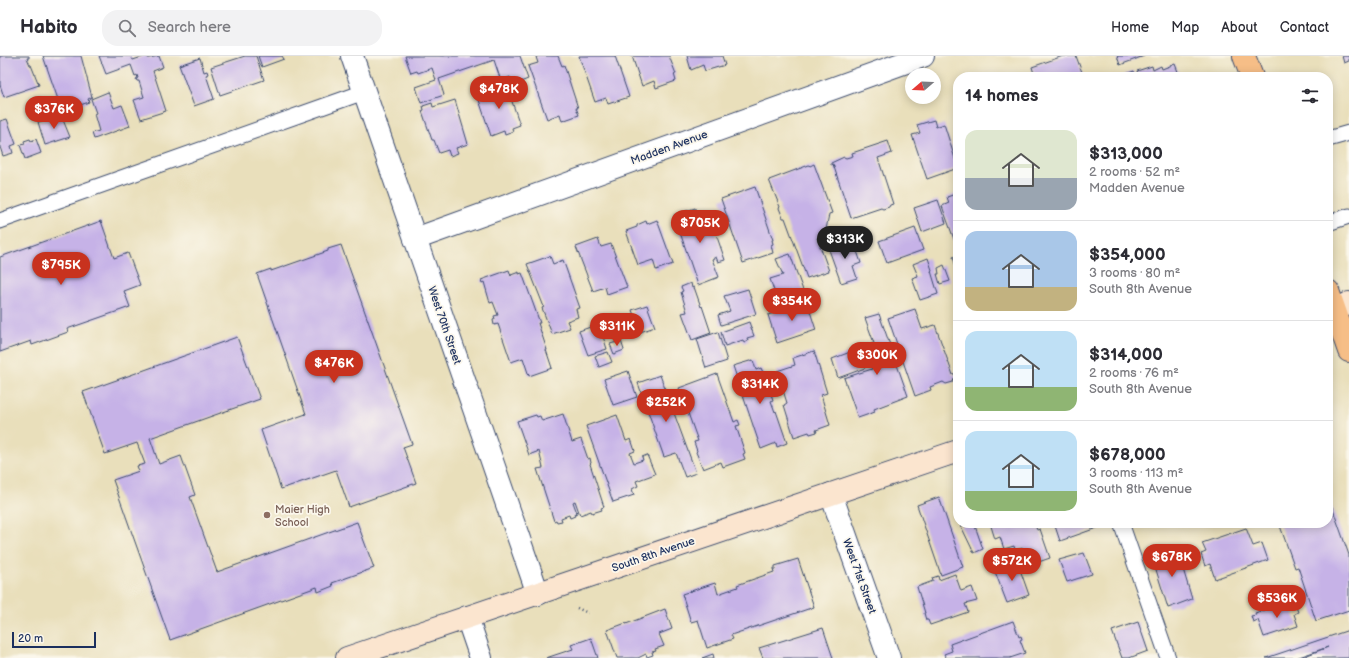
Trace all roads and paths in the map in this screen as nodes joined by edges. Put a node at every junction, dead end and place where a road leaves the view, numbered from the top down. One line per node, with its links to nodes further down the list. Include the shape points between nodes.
1 (352, 56): 5 (street, West 70th Street)
2 (923, 56): 11 (street, Madden Avenue)
3 (1244, 56): 4 (main road)
4 (1250, 72)
5 (364, 92): 9 (lane); 11 (street, West 70th Street)
6 (1349, 133): 7 (lane)
7 (1333, 138)
8 (1349, 216): 10 (lane)
9 (0, 221)
10 (1333, 221)
11 (415, 239): 17 (street, West 70th Street)
12 (1337, 310): 13 (main road)
13 (1349, 351)
14 (953, 453): 15 (street, South 8th Avenue)
15 (831, 494): 17 (street, South 8th Avenue); 23 (street, West 71st Street)
16 (1123, 528): 24 (lane)
17 (538, 594): 20 (street, South 8th Avenue)
18 (574, 607): 19 (path)
19 (588, 613)
20 (467, 617): 21 (street, South 8th Avenue); 22 (street)
21 (347, 658)
22 (481, 658)
23 (889, 658)
24 (1168, 658)

